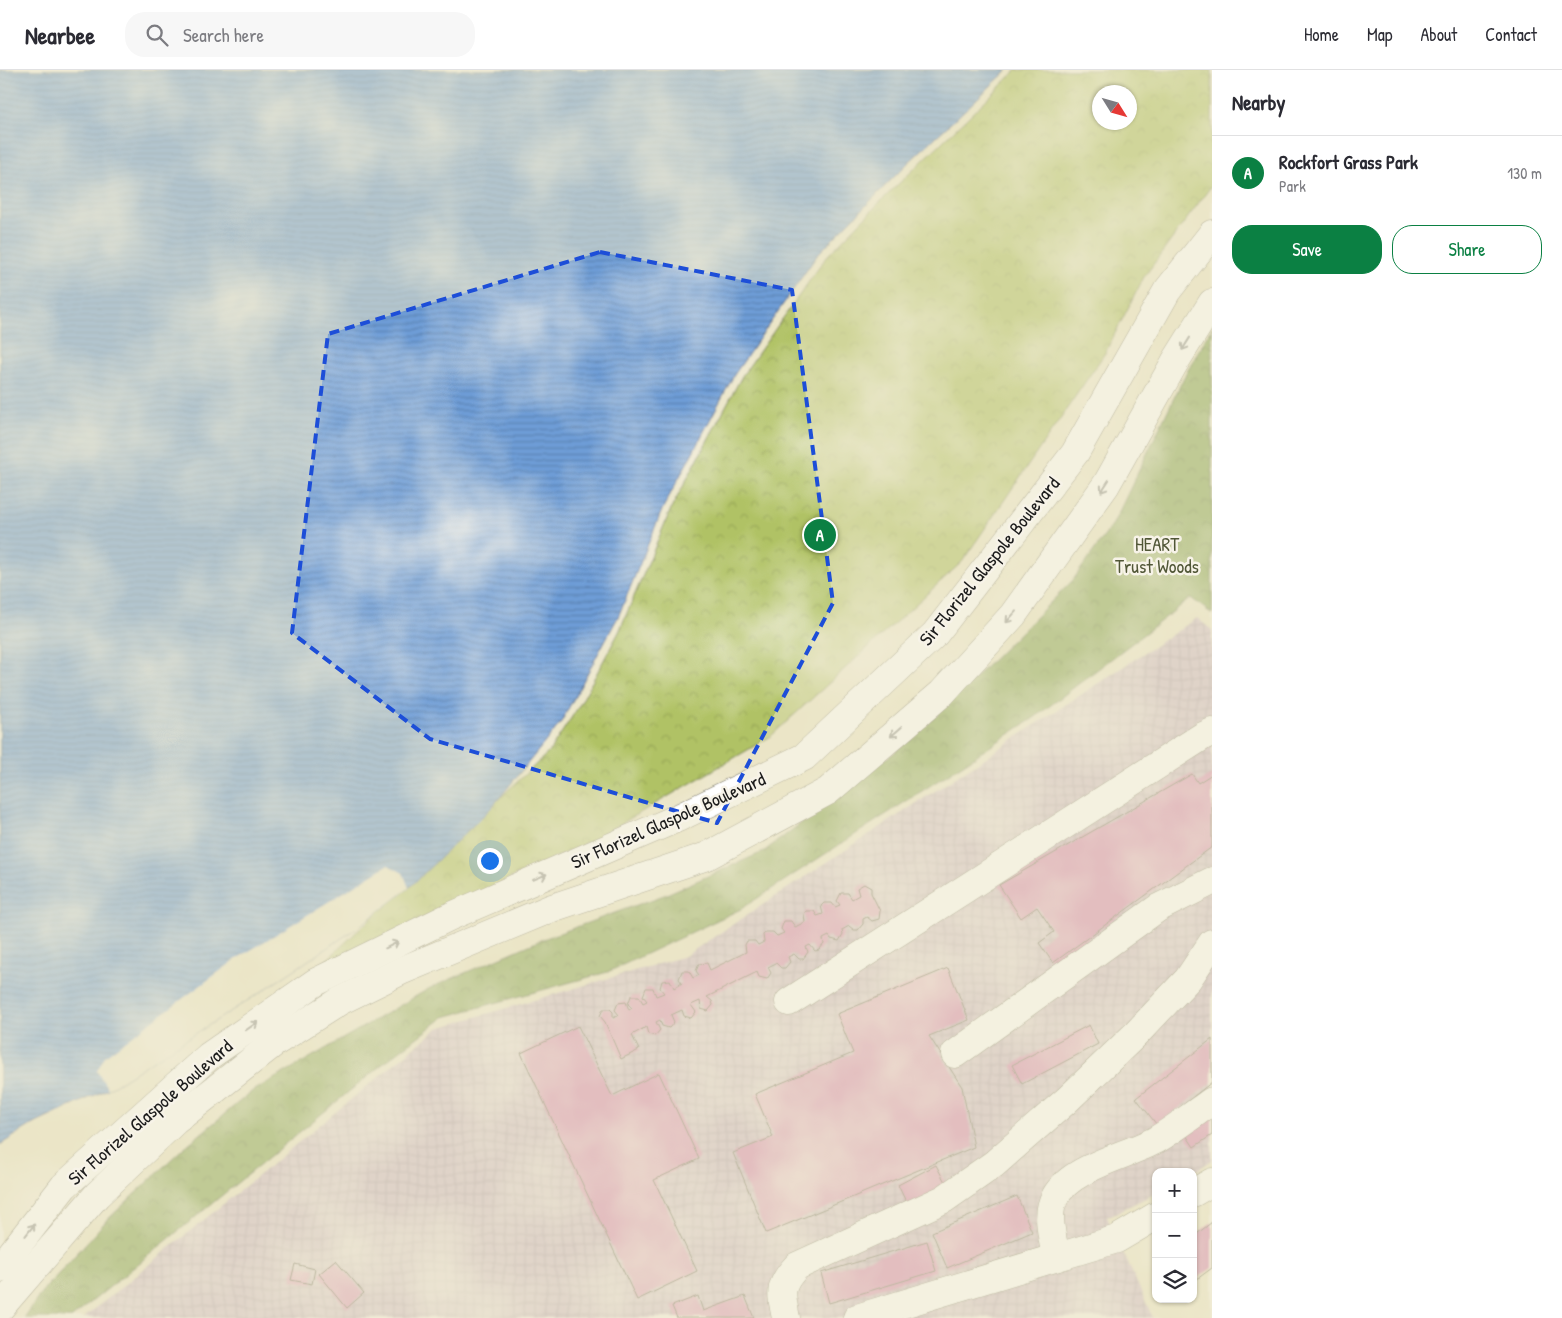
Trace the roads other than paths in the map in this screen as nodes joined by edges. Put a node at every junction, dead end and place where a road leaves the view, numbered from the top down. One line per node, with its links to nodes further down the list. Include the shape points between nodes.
1 (1212, 234): 13 (main road, Sir Florizel Glaspole Boulevard, one-way to 1, via 64,1186 210,1056 316,982 449,917 678,818 804,757 935,634 1075,453 1167,291)
2 (1212, 303): 14 (main road, Sir Florizel Glaspole Boulevard, one-way to 14, via 1106,485 1013,615 942,693 828,791 707,856 552,908 403,970 340,1001 274,1043 175,1121 97,1195)
3 (1212, 732): 6 (main road, via 1103,798)
4 (1212, 881): 7 (main road, via 1158,908)
5 (1212, 943): 15 (main road, via 1188,979 1137,1033 994,1164 944,1198 796,1266 782,1285)
6 (789, 1002)
7 (955, 1054)
8 (1212, 1101): 12 (main road, via 1156,1140 1067,1181 1053,1199 1051,1211)
9 (1212, 1182): 10 (main road)
10 (1197, 1191)
11 (1152, 1218): 12 (main road, via 1117,1239)
12 (1056, 1257): 16 (main road)
13 (0, 1268)
14 (0, 1308)
15 (786, 1318)
16 (857, 1318)

